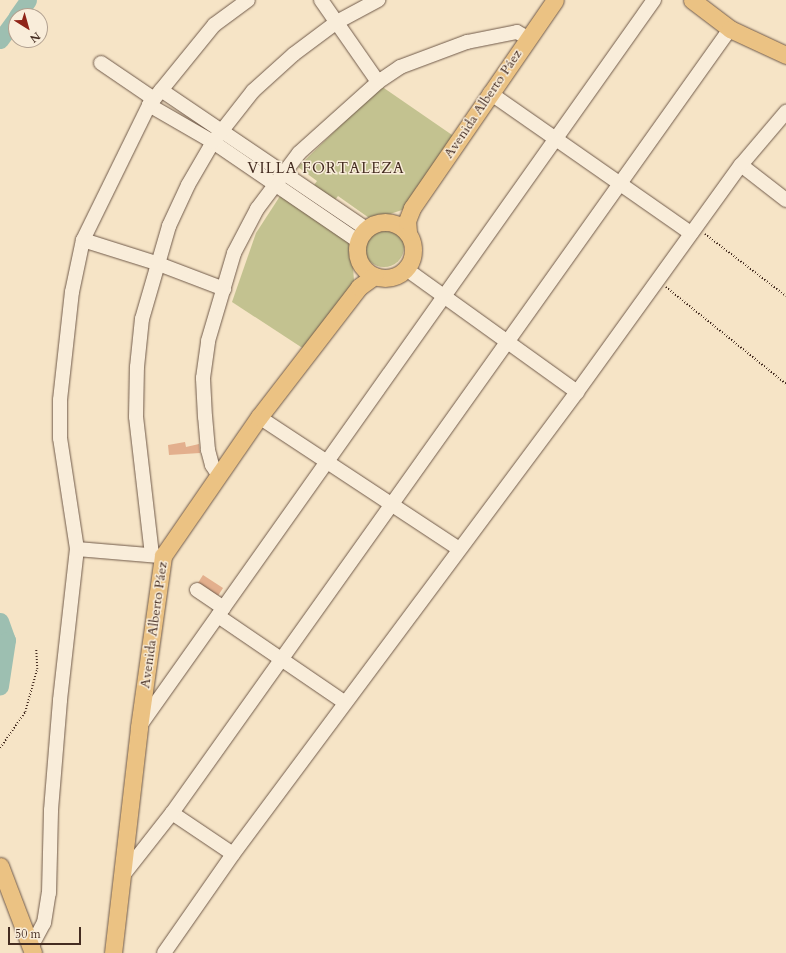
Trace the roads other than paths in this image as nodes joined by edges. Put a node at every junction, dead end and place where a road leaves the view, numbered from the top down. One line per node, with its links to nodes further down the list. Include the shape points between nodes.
1 (248, 0): 14 (street, via 214,25)
2 (321, 0): 7 (street)
3 (378, 0): 7 (street)
4 (555, 0): 9 (main road, Avenida Alberto Páez)
5 (654, 0): 17 (street)
6 (692, 0): 8 (main road)
7 (337, 22): 12 (street); 16 (street, via 294,54 252,91)
8 (730, 29): 10 (main road); 22 (street)
9 (528, 38): 12 (street, via 517,32 467,42 413,62); 13 (main road, Avenida Alberto Páez)
10 (786, 55)
11 (101, 63): 14 (street)
12 (378, 82): 20 (street, via 299,153)
13 (490, 93): 17 (street); 24 (main road, Avenida Alberto Páez)
14 (155, 98): 16 (street); 18 (street); 29 (street)
15 (786, 112): 19 (street)
16 (222, 129): 18 (street); 20 (street)
17 (555, 138): 22 (street); 34 (street)
18 (213, 142): 21 (street); 30 (street, via 188,185 169,226)
19 (741, 165): 23 (street); 26 (street)
20 (284, 172): 21 (street); 28 (street)
21 (276, 184): 28 (street); 33 (street, via 257,209 234,253)
22 (619, 184): 26 (street); 35 (street)
23 (786, 200)
24 (412, 208): 25 (main road, Avenida Alberto Páez); 27 (main road, Avenida Alberto Páez, via 407,222)
25 (390, 222): 27 (main road); 28 (main road, via 378,223)
26 (693, 230): 36 (street)
27 (408, 232): 31 (main road, via 414,251)
28 (362, 235): 32 (main road, via 357,251)
29 (83, 240): 30 (street); 41 (street, via 72,292 60,400 60,438)
30 (156, 263): 33 (street); 43 (street, via 142,319 137,367 136,417)
31 (406, 269): 32 (main road, via 391,278); 34 (street)
32 (368, 272): 37 (main road, Avenida Alberto Páez)
33 (224, 289): 39 (street, via 208,341 203,378 208,450 212,465)
34 (443, 296): 35 (street); 38 (street)
35 (507, 342): 36 (street); 40 (street)
36 (577, 392): 42 (street)
37 (258, 417): 38 (street); 39 (main road, Avenida Alberto Páez)
38 (327, 462): 40 (street); 45 (street)
39 (218, 474): 43 (main road, Avenida Alberto Páez)
40 (392, 503): 42 (street); 46 (street)
41 (77, 549): 43 (street); 53 (street, via 51,810 49,893 44,923)
42 (459, 550): 47 (street)
43 (157, 556): 48 (main road, Avenida Alberto Páez)
44 (197, 590): 45 (street)
45 (221, 612): 46 (street); 48 (street)
46 (281, 660): 47 (street); 49 (street)
47 (344, 702): 50 (street)
48 (139, 727): 52 (main road, Avenida Alberto Páez)
49 (172, 813): 50 (street); 52 (street)
50 (233, 854): 55 (street)
51 (0, 866): 53 (main road)
52 (124, 874): 54 (main road, Avenida Alberto Páez)
53 (32, 950)
54 (113, 953)
55 (164, 953)

